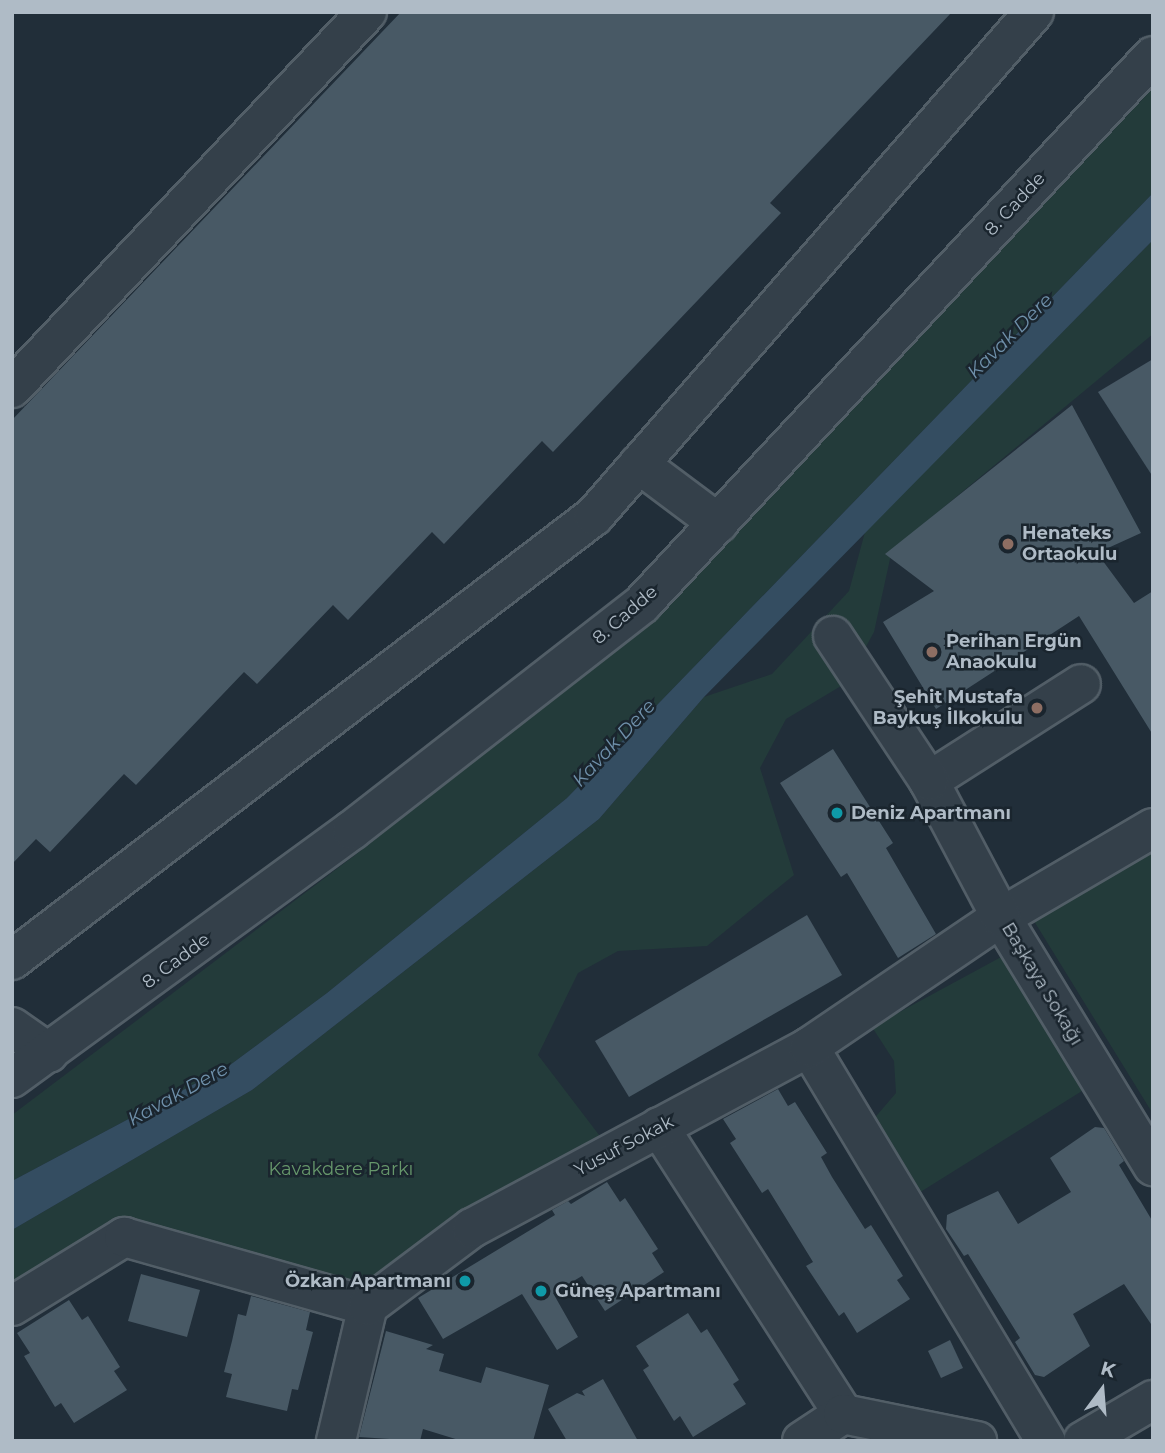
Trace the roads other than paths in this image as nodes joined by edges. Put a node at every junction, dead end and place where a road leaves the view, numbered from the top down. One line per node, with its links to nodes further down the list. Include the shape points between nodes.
1 (367, 12): 4 (street)
2 (1034, 12): 5 (street)
3 (1153, 56): 6 (street, 8. Cadde)
4 (12, 388)
5 (639, 464): 6 (street); 12 (street, via 594,516)
6 (718, 523): 15 (street, 8. Cadde, via 642,604 352,830)
7 (833, 636): 9 (street)
8 (1081, 684): 9 (street)
9 (929, 781): 11 (street)
10 (1153, 828): 11 (street, Başkaya Sokağı)
11 (1001, 917): 14 (street, Yusuf Sokak); 18 (street, Başkaya Sokağı)
12 (12, 960)
13 (12, 1027): 15 (street)
14 (809, 1046): 17 (street, Yusuf Sokak); 26 (street)
15 (49, 1053): 16 (street, 8. Cadde)
16 (12, 1078)
17 (659, 1127): 20 (street, Yusuf Sokak, via 472,1228); 22 (street)
18 (1153, 1166)
19 (12, 1306): 20 (street, via 124,1237)
20 (368, 1306): 23 (street)
21 (1153, 1400): 27 (street)
22 (843, 1414): 24 (street); 25 (street)
23 (337, 1441)
24 (802, 1441)
25 (978, 1441)
26 (1046, 1441)
27 (1083, 1441)

